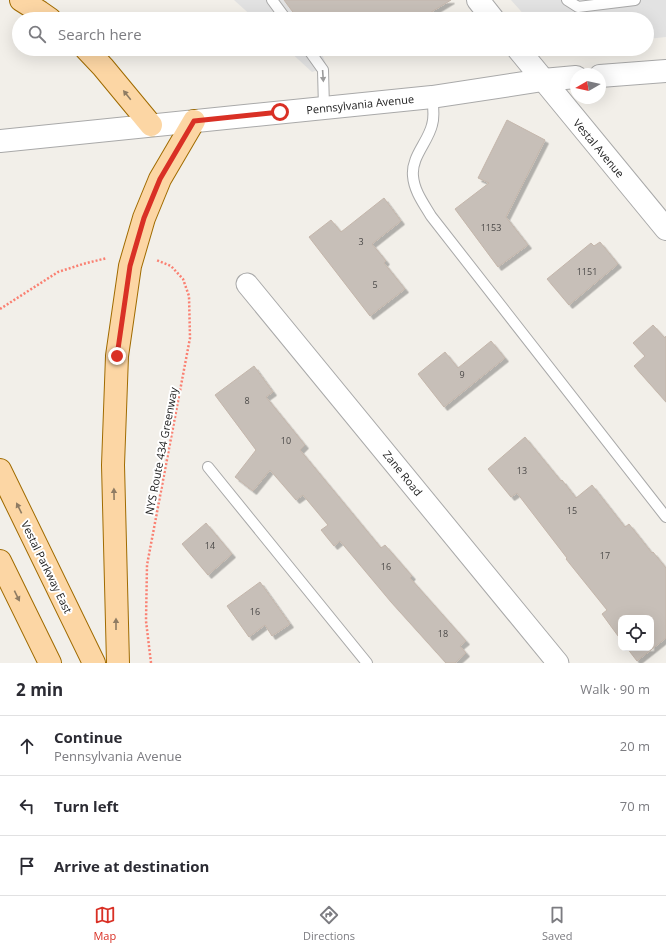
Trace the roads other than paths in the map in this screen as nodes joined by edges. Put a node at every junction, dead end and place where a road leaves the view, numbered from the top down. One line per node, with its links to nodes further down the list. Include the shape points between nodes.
1 (21, 0): 7 (main road)
2 (272, 0): 8 (lane)
3 (478, 0): 9 (street)
4 (567, 0): 6 (lane, via 578,7)
5 (635, 0): 6 (lane)
6 (609, 2)
7 (40, 12)
8 (281, 12)
9 (487, 12)
10 (93, 56): 20 (main road, one-way to 10)
11 (313, 56): 18 (lane, one-way to 18, via 323,70)
12 (524, 56): 16 (street, Vestal Avenue)
13 (666, 71): 14 (street)
14 (606, 76)
15 (570, 78): 16 (street, Pennsylvania Avenue)
16 (543, 80): 17 (street, Pennsylvania Avenue); 22 (street, Vestal Avenue)
17 (432, 97): 18 (street, Pennsylvania Avenue); 26 (lane, via 433,124 414,163 413,176 424,204)
18 (324, 108): 19 (street, Pennsylvania Avenue)
19 (194, 121): 20 (street, Pennsylvania Avenue); 30 (main road, one-way to 19, via 113,465 117,356 130,266 144,218 160,179)
20 (152, 125): 21 (street, Pennsylvania Avenue)
21 (0, 141)
22 (664, 221)
23 (247, 284): 32 (street, Zane Road)
24 (208, 467): 31 (lane)
25 (0, 470): 29 (main road, Vestal Parkway East, one-way to 25)
26 (666, 517)
27 (0, 561): 28 (main road, one-way to 28)
28 (50, 663)
29 (94, 663)
30 (118, 663)
31 (367, 663)
32 (558, 663)

